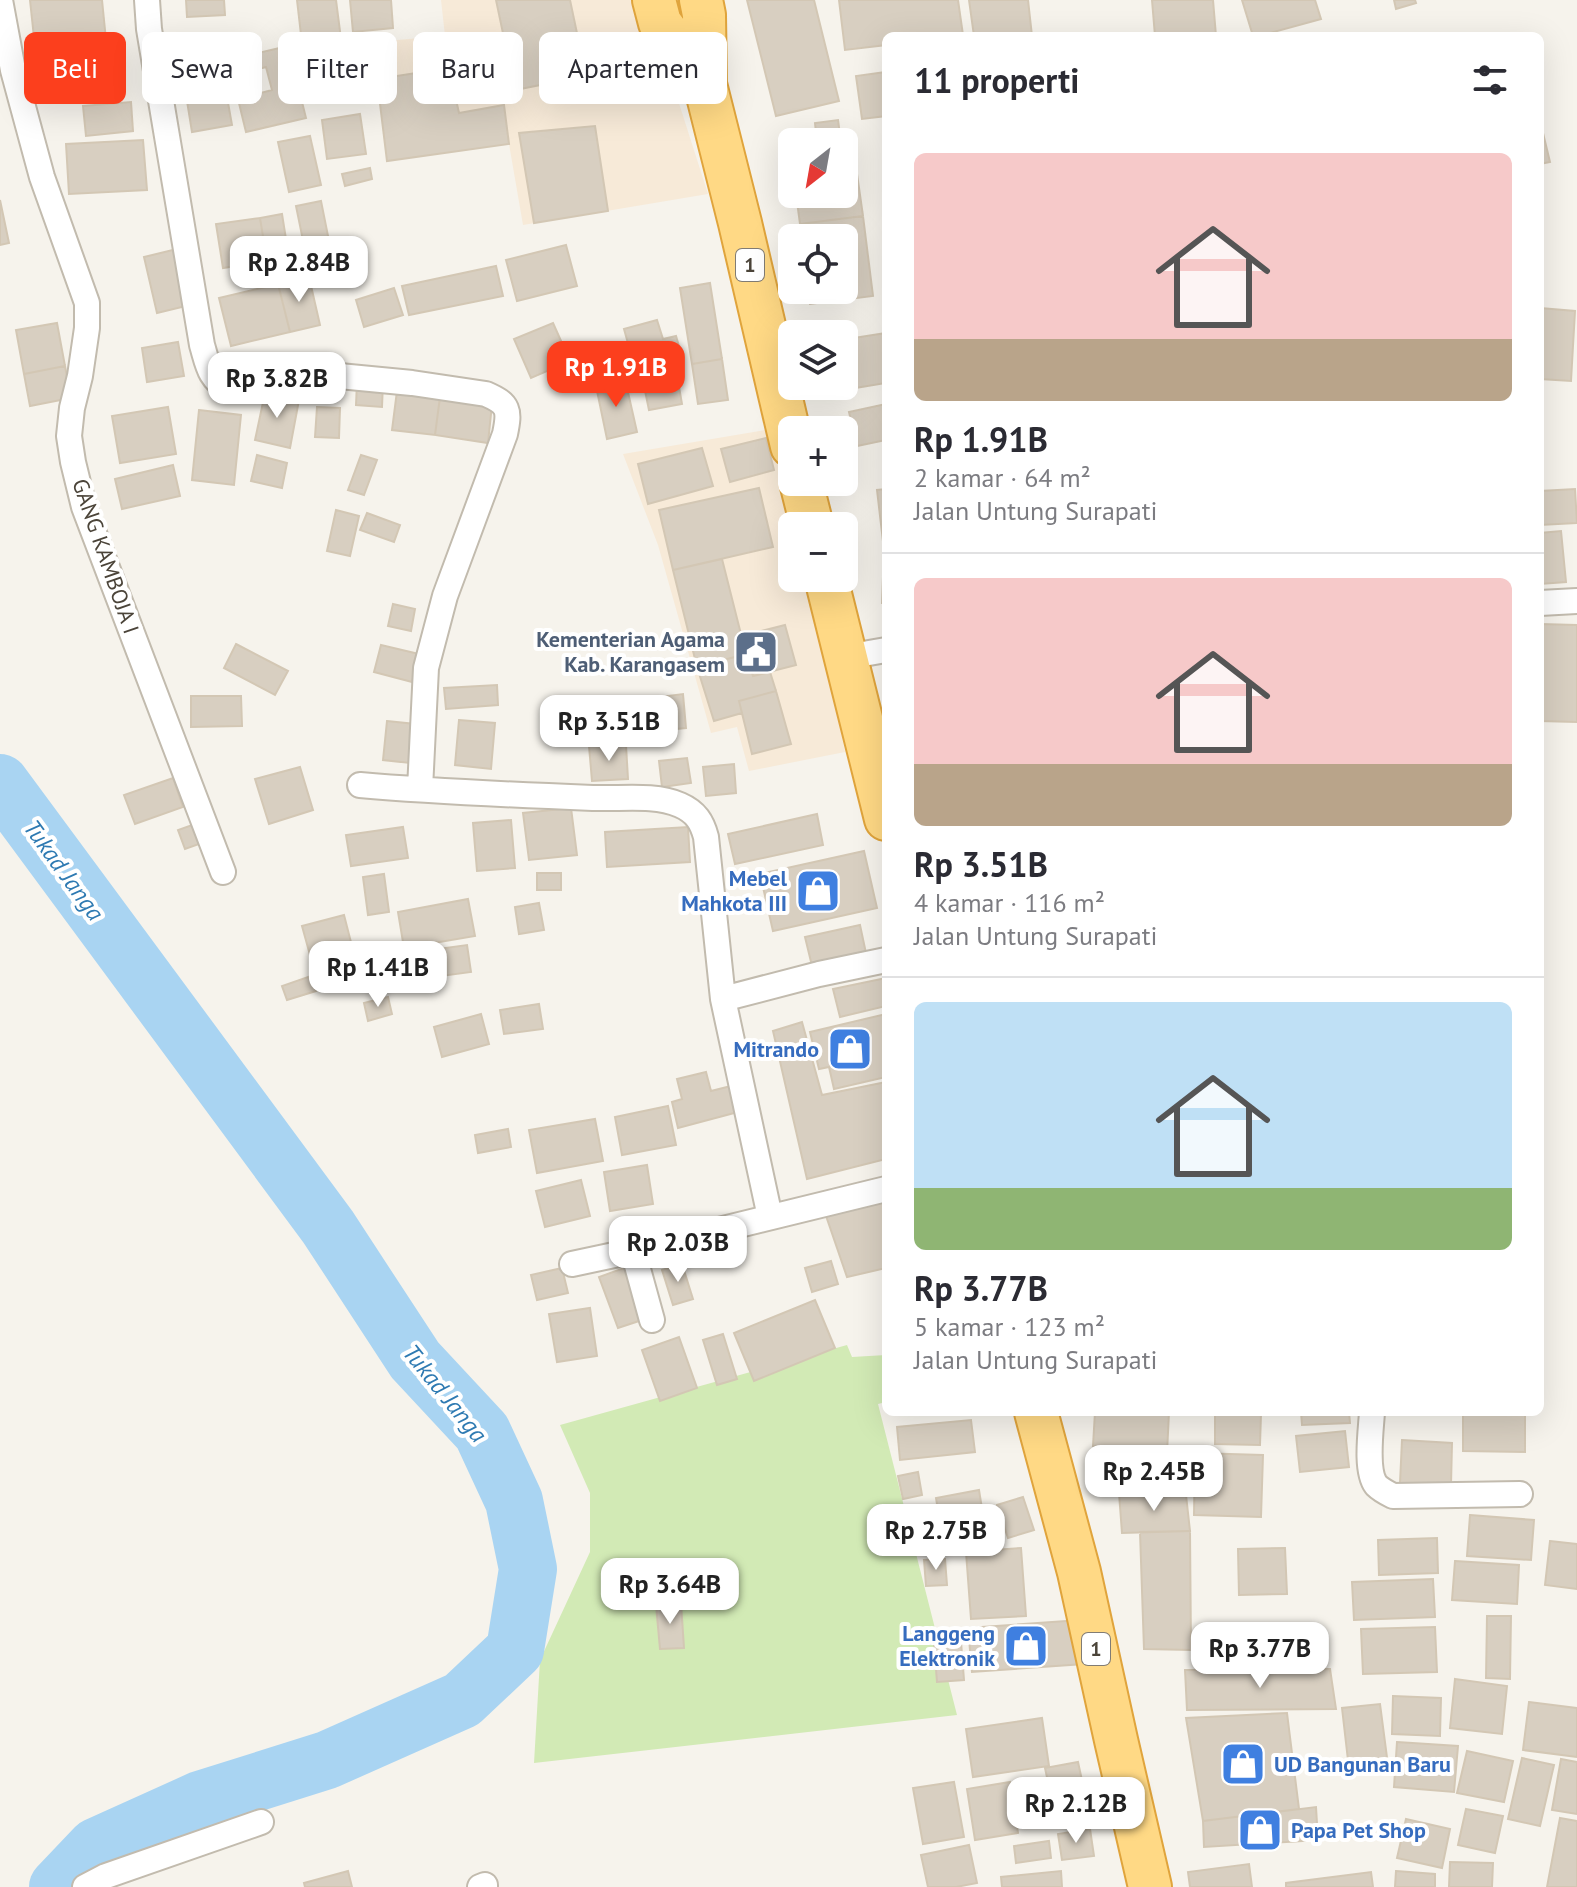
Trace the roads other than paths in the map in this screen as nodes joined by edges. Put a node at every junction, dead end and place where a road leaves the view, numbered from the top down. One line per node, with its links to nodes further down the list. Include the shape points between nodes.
1 (0, 0): 16 (street, GANG KAMBOJA I, via 42,177 87,303 69,436 84,507)
2 (147, 0): 15 (street, via 202,345 217,383 229,389 329,375 486,394 507,409 505,434 445,596 426,668)
3 (654, 0): 5 (highway, 1)
4 (701, 0): 6 (highway, 1)
5 (667, 32)
6 (704, 32)
7 (710, 104): 8 (highway, 1)
8 (785, 416)
9 (833, 592): 12 (highway)
10 (1577, 601): 11 (street)
11 (1544, 603)
12 (866, 653): 14 (highway)
13 (360, 785): 15 (street)
14 (882, 786)
15 (420, 789): 18 (street, via 664,800 692,812 706,837)
16 (223, 872)
17 (882, 961): 18 (street)
18 (723, 999): 20 (street)
19 (882, 1190): 20 (street)
20 (770, 1217): 21 (street)
21 (633, 1251): 22 (street); 23 (street)
22 (572, 1264)
23 (652, 1320)
24 (1037, 1416): 29 (highway, 1, via 1079,1572)
25 (1372, 1416): 26 (street, via 1370,1468 1374,1483 1393,1496)
26 (1520, 1494)
27 (261, 1822): 28 (street)
28 (85, 1887)
29 (1150, 1887)

